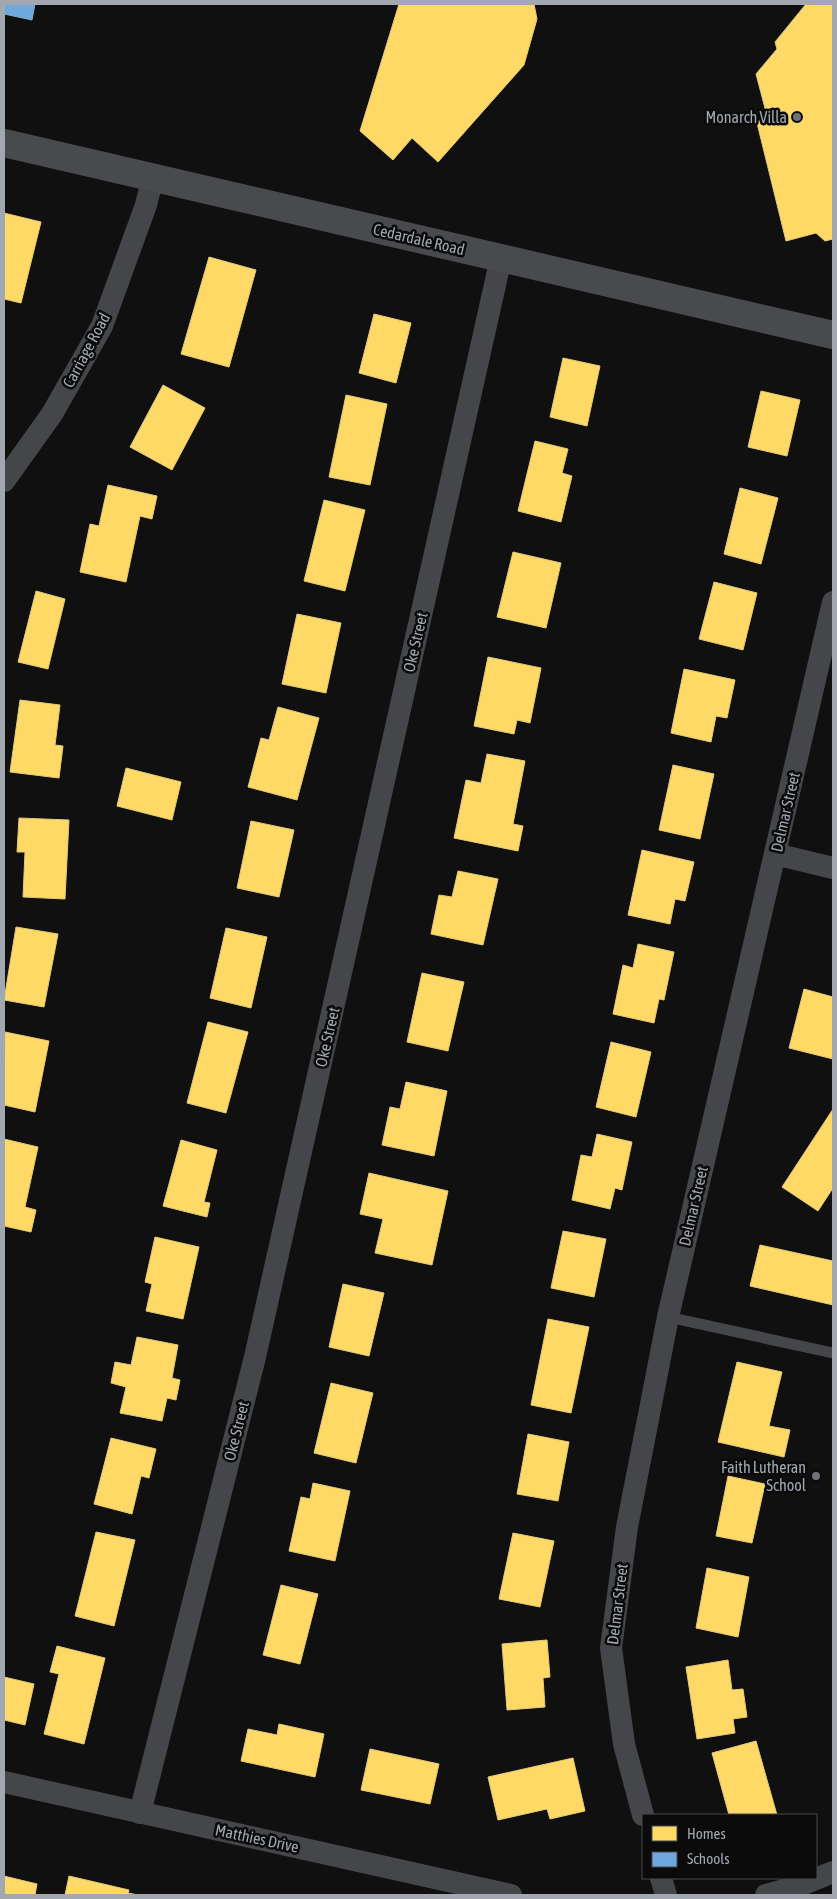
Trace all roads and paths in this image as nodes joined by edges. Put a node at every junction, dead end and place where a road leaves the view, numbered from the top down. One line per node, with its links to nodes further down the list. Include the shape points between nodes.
1 (4, 143): 2 (street, Cedardale Road)
2 (153, 177): 3 (street, Cedardale Road); 5 (street, Carriage Road, via 102,326 52,414)
3 (501, 258): 4 (street, Cedardale Road); 12 (street, Oke Street, via 255,1357)
4 (833, 335)
5 (4, 481)
6 (833, 602): 7 (street, Delmar Street)
7 (775, 854): 8 (street); 9 (street, Delmar Street)
8 (833, 868)
9 (668, 1317): 10 (lane); 13 (street, Delmar Street, via 627,1527 611,1648 624,1744)
10 (833, 1353)
11 (4, 1782): 12 (street, Matthies Drive)
12 (140, 1813): 18 (street, Matthies Drive)
13 (644, 1814)
14 (833, 1872): 15 (street)
15 (817, 1878)
16 (661, 1879): 19 (street)
17 (816, 1879): 20 (street)
18 (511, 1895)
19 (666, 1895)
20 (766, 1895)

